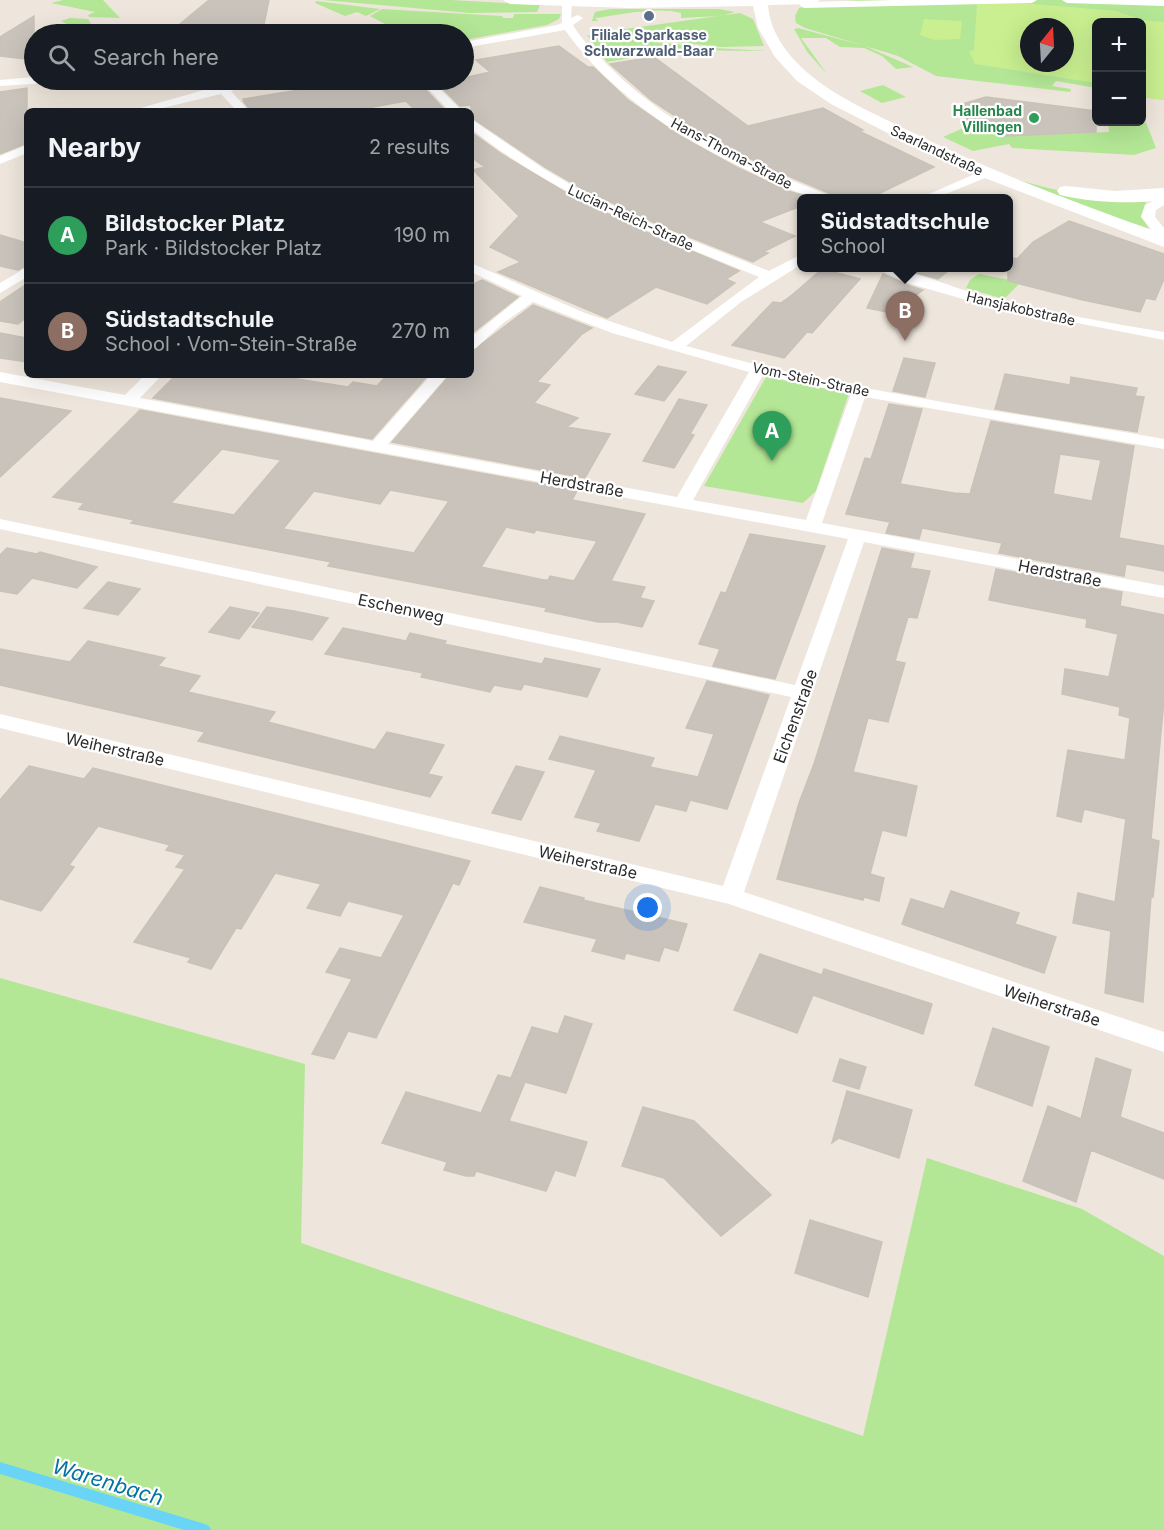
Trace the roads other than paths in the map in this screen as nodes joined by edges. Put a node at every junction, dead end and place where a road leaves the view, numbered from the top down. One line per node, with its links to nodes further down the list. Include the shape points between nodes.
1 (510, 0): 5 (street)
2 (1032, 0): 6 (street)
3 (1067, 0): 7 (street)
4 (778, 1): 6 (street); 8 (street); 25 (street, Saarlandstraße, via 785,28 800,56 833,86 893,122 1047,187 1102,197)
5 (574, 2): 8 (street); 9 (street, via 577,20)
6 (809, 3)
7 (1164, 5)
8 (761, 7): 22 (street, Saarlandstraße, via 776,49 794,69 834,99)
9 (568, 26): 10 (street); 23 (street, Hans-Thoma-Straße, via 621,84 678,126)
10 (474, 43)
11 (24, 82): 12 (street)
12 (0, 83)
13 (205, 90): 16 (street)
14 (229, 90): 17 (street)
15 (435, 90): 18 (street)
16 (146, 108)
17 (241, 108)
18 (453, 108)
19 (474, 125): 33 (street, Lucian-Reich-Straße, via 534,169 586,199)
20 (24, 150): 21 (street)
21 (0, 160)
22 (986, 173): 24 (street); 28 (street, Saarlandstraße)
23 (812, 194)
24 (936, 194)
25 (1164, 194)
26 (1164, 200): 27 (street, via 1150,208 1148,217)
27 (1164, 236)
28 (1164, 241)
29 (797, 260): 33 (street)
30 (474, 268): 35 (street, Vom-Stein-Straße)
31 (24, 272): 34 (street)
32 (896, 272): 36 (street, Hansjakobstraße, via 1011,307)
33 (768, 276): 38 (street, via 724,306)
34 (0, 289)
35 (532, 296): 37 (street); 38 (street, Vom-Stein-Straße, via 616,330)
36 (1164, 336)
37 (474, 342)
38 (676, 347): 39 (street, Vom-Stein-Straße)
39 (759, 369): 43 (street, Vom-Stein-Straße); 47 (street)
40 (0, 376): 44 (street, Herdstraße)
41 (151, 378): 44 (street)
42 (437, 378): 46 (street)
43 (860, 390): 45 (street, Vom-Stein-Straße); 49 (street)
44 (129, 400): 46 (street, Herdstraße)
45 (1164, 444)
46 (377, 446): 47 (street, Herdstraße)
47 (682, 502): 49 (street, Herdstraße)
48 (2, 527): 52 (street, Eschenweg)
49 (812, 527): 50 (street, Herdstraße)
50 (858, 535): 51 (street, Herdstraße); 52 (street, Eichenstraße)
51 (1164, 592)
52 (803, 693): 54 (street, Eichenstraße)
53 (0, 722): 54 (street, Weiherstraße)
54 (731, 896): 55 (street, Weiherstraße)
55 (1164, 1042)

